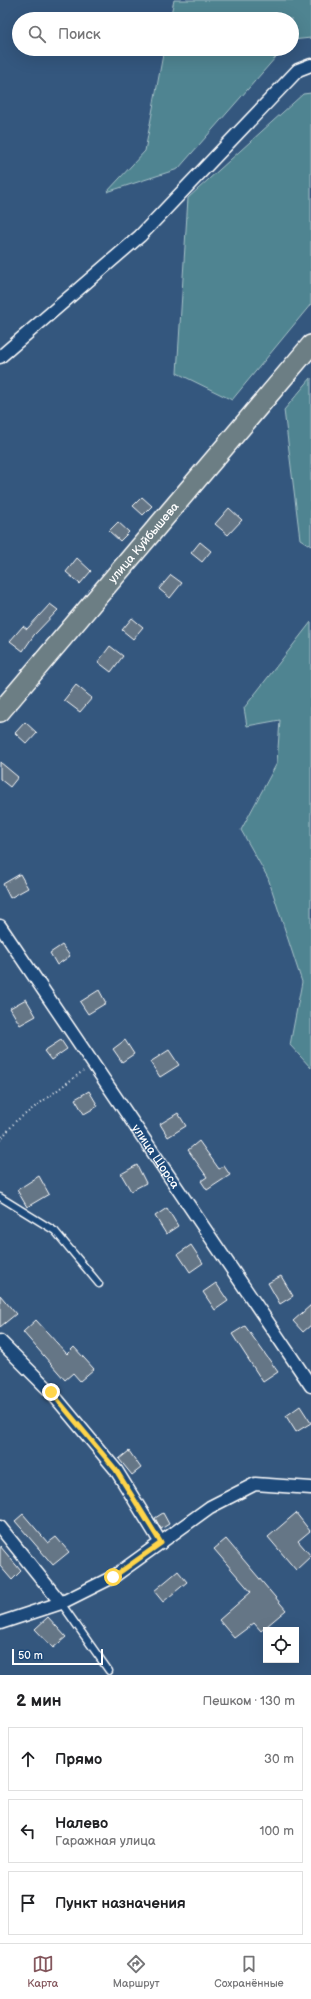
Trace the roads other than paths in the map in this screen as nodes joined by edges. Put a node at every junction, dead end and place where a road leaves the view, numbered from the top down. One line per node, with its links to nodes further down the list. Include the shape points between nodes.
1 (311, 65): 3 (street, via 298,70 140,236)
2 (311, 345): 4 (highway, улица Куйбышева)
3 (0, 357)
4 (0, 712)
5 (0, 926): 9 (street, улица Щорса)
6 (0, 1197): 7 (lane, via 55,1231)
7 (99, 1284)
8 (0, 1342): 12 (street, via 51,1392 116,1470)
9 (311, 1386)
10 (311, 1488): 12 (street, via 255,1484 210,1507)
11 (0, 1527): 13 (street)
12 (161, 1543): 13 (street, via 113,1577)
13 (61, 1603): 14 (street); 15 (lane)
14 (0, 1624)
15 (109, 1671)

